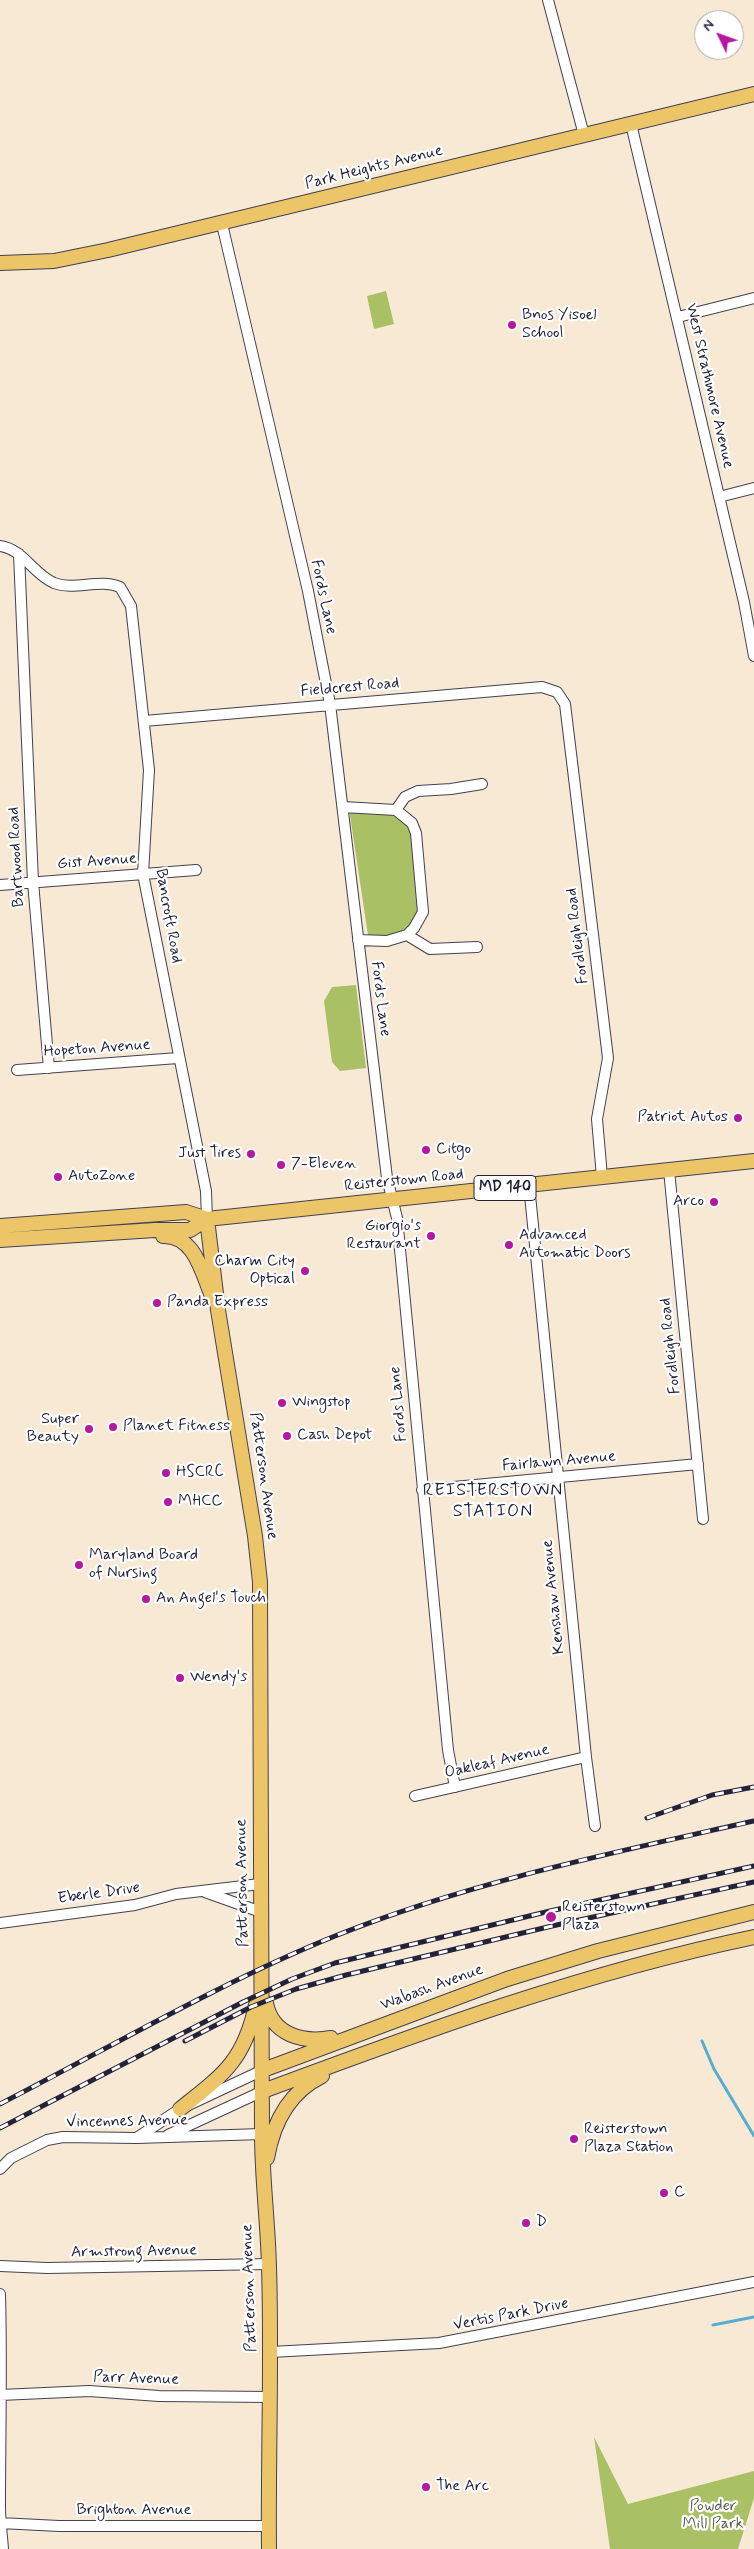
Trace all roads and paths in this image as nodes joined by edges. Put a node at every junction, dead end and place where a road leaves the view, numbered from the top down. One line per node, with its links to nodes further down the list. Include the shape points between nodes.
1 (548, 0): 4 (street)
2 (754, 94): 3 (main road, Park Heights Avenue)
3 (631, 124): 4 (main road, Park Heights Avenue); 8 (street, West Strathmore Avenue)
4 (584, 135): 5 (main road, Park Heights Avenue)
5 (222, 224): 6 (main road, Park Heights Avenue, via 80,256); 15 (street, Fords Lane, via 308,591)
6 (0, 263)
7 (754, 298): 8 (street)
8 (678, 317): 10 (street, West Strathmore Avenue)
9 (754, 488): 10 (street)
10 (719, 497): 13 (street, West Strathmore Avenue)
11 (0, 546): 12 (street)
12 (19, 554): 16 (street, Bancroft Road, via 39,574 57,584 107,583 120,587 131,606); 22 (street, Bartwood Road)
13 (754, 656)
14 (557, 692): 15 (street, Fieldcrest Road, via 542,687); 32 (street, Fordleigh Road, via 565,704 608,1058 597,1119)
15 (330, 704): 16 (street, Fieldcrest Road); 18 (street, Fords Lane)
16 (144, 721): 21 (street, Bancroft Road, via 149,770)
17 (482, 784): 19 (street, via 418,791 406,797)
18 (343, 807): 19 (street); 25 (street, Fords Lane)
19 (396, 810): 24 (street, via 412,823 416,833 423,903 419,920)
20 (196, 870): 21 (street, Gist Avenue)
21 (143, 874): 22 (street, Gist Avenue); 27 (street, Bancroft Road)
22 (33, 882): 23 (street, Gist Avenue); 28 (street, Bartwood Road)
23 (0, 885)
24 (408, 935): 25 (street, via 387,941); 26 (street, via 430,949)
25 (358, 940): 34 (street, Fords Lane)
26 (477, 947)
27 (178, 1058): 28 (street, Hopeton Avenue); 35 (street, Bancroft Road, via 206,1191)
28 (48, 1068): 29 (street, Hopeton Avenue)
29 (18, 1070)
30 (754, 1161): 31 (main road, Reisterstown Road / MD 140)
31 (669, 1170): 32 (main road, Reisterstown Road / MD 140); 40 (street, Fordleigh Road)
32 (602, 1177): 33 (main road, Reisterstown Road / MD 140)
33 (529, 1185): 34 (main road, Reisterstown Road / MD 140); 41 (street, Kenshaw Avenue)
34 (392, 1200): 35 (main road, Reisterstown Road / MD 140); 42 (street, Fords Lane, via 397,1218)
35 (207, 1219): 36 (main road, Reisterstown Road / MD 140, via 186,1212); 37 (main road, Reisterstown Road / MD 140, via 190,1230); 39 (main road, Patterson Avenue)
36 (0, 1226)
37 (78, 1236): 38 (main road, Reisterstown Road / MD 140); 39 (main road, via 168,1236 185,1242 194,1254)
38 (0, 1240)
39 (218, 1310): 48 (main road, Patterson Avenue, via 258,1563)
40 (698, 1464): 41 (street, Fairlawn Avenue); 43 (street, Fordleigh Road)
41 (557, 1477): 42 (street, Fairlawn Avenue); 44 (street, Kenshaw Avenue)
42 (422, 1490): 45 (street, Fords Lane, via 448,1750)
43 (703, 1519)
44 (586, 1758): 45 (street, Oakleaf Avenue); 47 (street, Kenshaw Avenue)
45 (455, 1787): 46 (street, Oakleaf Avenue)
46 (415, 1796)
47 (595, 1826)
48 (260, 1884): 49 (street, Eberle Drive); 50 (main road, Patterson Avenue)
49 (201, 1891): 50 (street, Eberle Drive); 52 (street, Eberle Drive, via 135,1905)
50 (261, 1912): 54 (main road, Patterson Avenue)
51 (754, 1912): 55 (main road, Wabash Avenue, via 598,1951 506,1979)
52 (0, 1923)
53 (754, 1937): 56 (main road, via 607,1972)
54 (262, 1979): 55 (main road, via 271,2018 290,2036 314,2041); 57 (main road, Patterson Avenue); 59 (main road, via 252,2024 237,2058)
55 (368, 2030): 57 (main road, Wabash Avenue)
56 (377, 2048): 58 (main road); 64 (main road, via 301,2089 286,2107 274,2132)
57 (263, 2070): 58 (main road, Patterson Avenue); 59 (street, Wabash Avenue)
58 (263, 2091): 60 (main road, Patterson Avenue); 61 (street)
59 (180, 2109): 62 (street, Wabash Avenue)
60 (262, 2134): 61 (street, Vincennes Avenue); 64 (main road, Patterson Avenue)
61 (165, 2137): 62 (street, Vincennes Avenue)
62 (137, 2138): 63 (street, Vincennes Avenue, via 54,2138 11,2158)
63 (0, 2168)
64 (262, 2184): 65 (main road, Patterson Avenue)
65 (269, 2264): 66 (street, Armstrong Avenue); 69 (main road, Patterson Avenue)
66 (0, 2266)
67 (754, 2282): 69 (street, Vertis Park Drive, via 440,2344)
68 (0, 2294): 70 (street)
69 (271, 2352): 71 (main road, Patterson Avenue)
70 (1, 2395): 71 (street, Parr Avenue, via 89,2392); 72 (street)
71 (271, 2397): 73 (main road, Patterson Avenue)
72 (1, 2523): 73 (street, Brighton Avenue); 74 (street)
73 (268, 2526): 75 (main road, Patterson Avenue)
74 (3, 2549)
75 (268, 2549)

